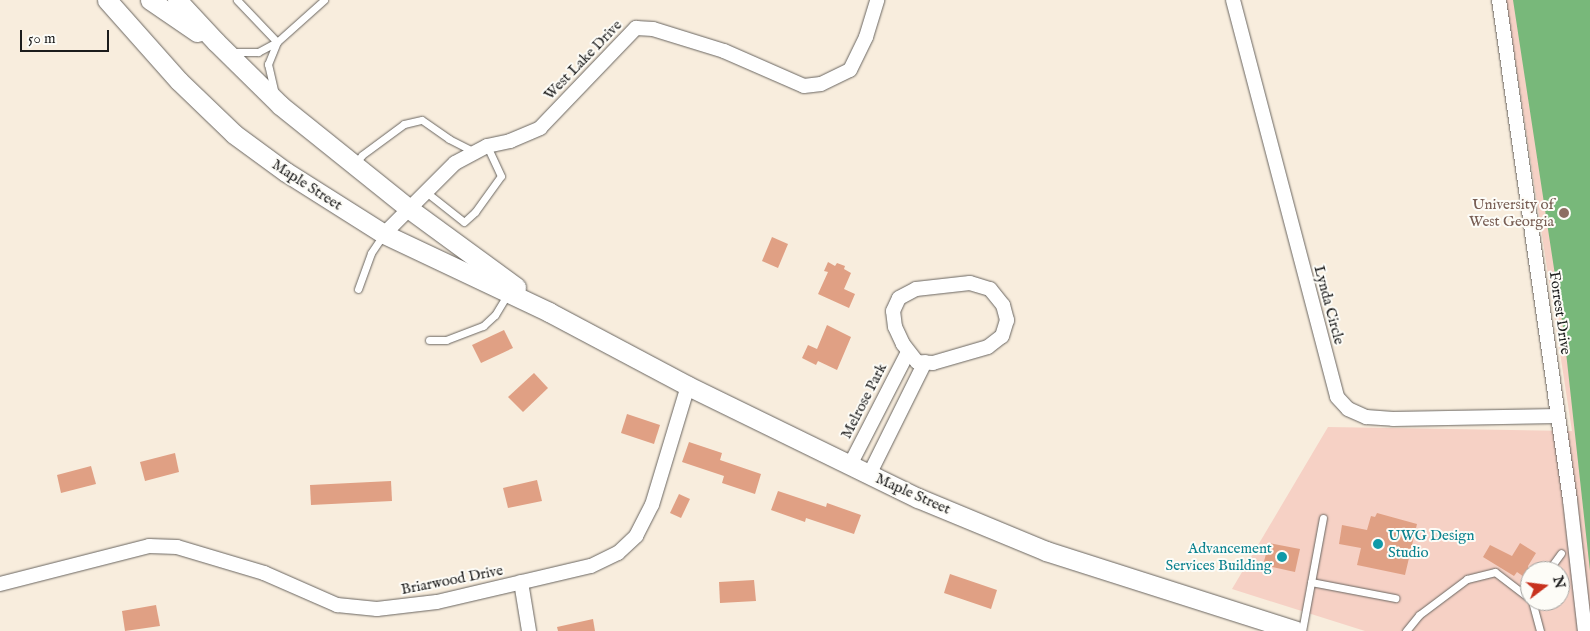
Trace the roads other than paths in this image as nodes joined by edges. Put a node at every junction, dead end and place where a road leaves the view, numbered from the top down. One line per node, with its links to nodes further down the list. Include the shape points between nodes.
1 (107, 0): 16 (main road, Maple Street, via 179,81 234,134 286,172)
2 (150, 0): 10 (main road)
3 (178, 0): 10 (main road, Maple Street)
4 (237, 0): 9 (lane)
5 (324, 0): 9 (lane)
6 (877, 0): 12 (street, West Lake Drive, via 866,37 850,70 835,79 804,86 724,51 653,29 636,28 540,128)
7 (1233, 0): 24 (street, Lynda Circle, via 1337,397 1348,408 1366,417)
8 (1499, 0): 24 (street, Forrest Drive)
9 (277, 42): 10 (lane, via 250,54 238,54); 11 (lane, via 268,64 270,82)
10 (219, 46): 11 (main road, Maple Street)
11 (280, 105): 13 (main road, Maple Street)
12 (481, 149): 13 (lane, via 449,139 422,120 404,124 362,155); 14 (street, West Lake Drive, via 455,163); 14 (lane, via 501,176 464,222)
13 (353, 166): 15 (main road, Maple Street)
14 (426, 192): 15 (street, West Lake Drive)
15 (408, 208): 16 (street, West Lake Drive); 19 (main road, Maple Street)
16 (384, 234): 17 (lane, via 371,253); 18 (main road, Maple Street)
17 (358, 289)
18 (508, 293): 19 (main road, Maple Street); 20 (lane, via 483,326 446,340)
19 (549, 312): 23 (main road, Maple Street)
20 (430, 340)
21 (908, 352): 22 (street, via 917,362); 22 (street, via 893,319 897,303 906,293 970,283 990,289 997,295 1007,320 1006,329 996,342 970,353 933,363); 25 (street, Melrose Park)
22 (925, 362): 26 (street)
23 (688, 386): 25 (main road, Maple Street); 30 (street, Briarwood Drive, via 652,505 636,536 618,553 591,566)
24 (1558, 416): 41 (street, Forrest Drive)
25 (850, 465): 26 (main road, Maple Street)
26 (869, 475): 37 (main road, Maple Street, via 1046,551)
27 (1323, 518): 31 (lane)
28 (1561, 553): 29 (lane)
29 (1555, 561)
30 (521, 582): 32 (street, Briarwood Drive, via 437,602 377,609 337,605 264,573 177,547 149,546); 36 (street)
31 (1311, 582): 34 (lane); 38 (lane)
32 (0, 584)
33 (1520, 591): 39 (lane, via 1495,572 1466,579 1419,615)
34 (1396, 598)
35 (1534, 611): 40 (lane)
36 (529, 631)
37 (1296, 631)
38 (1302, 631)
39 (1406, 631)
40 (1540, 631)
41 (1586, 631)

